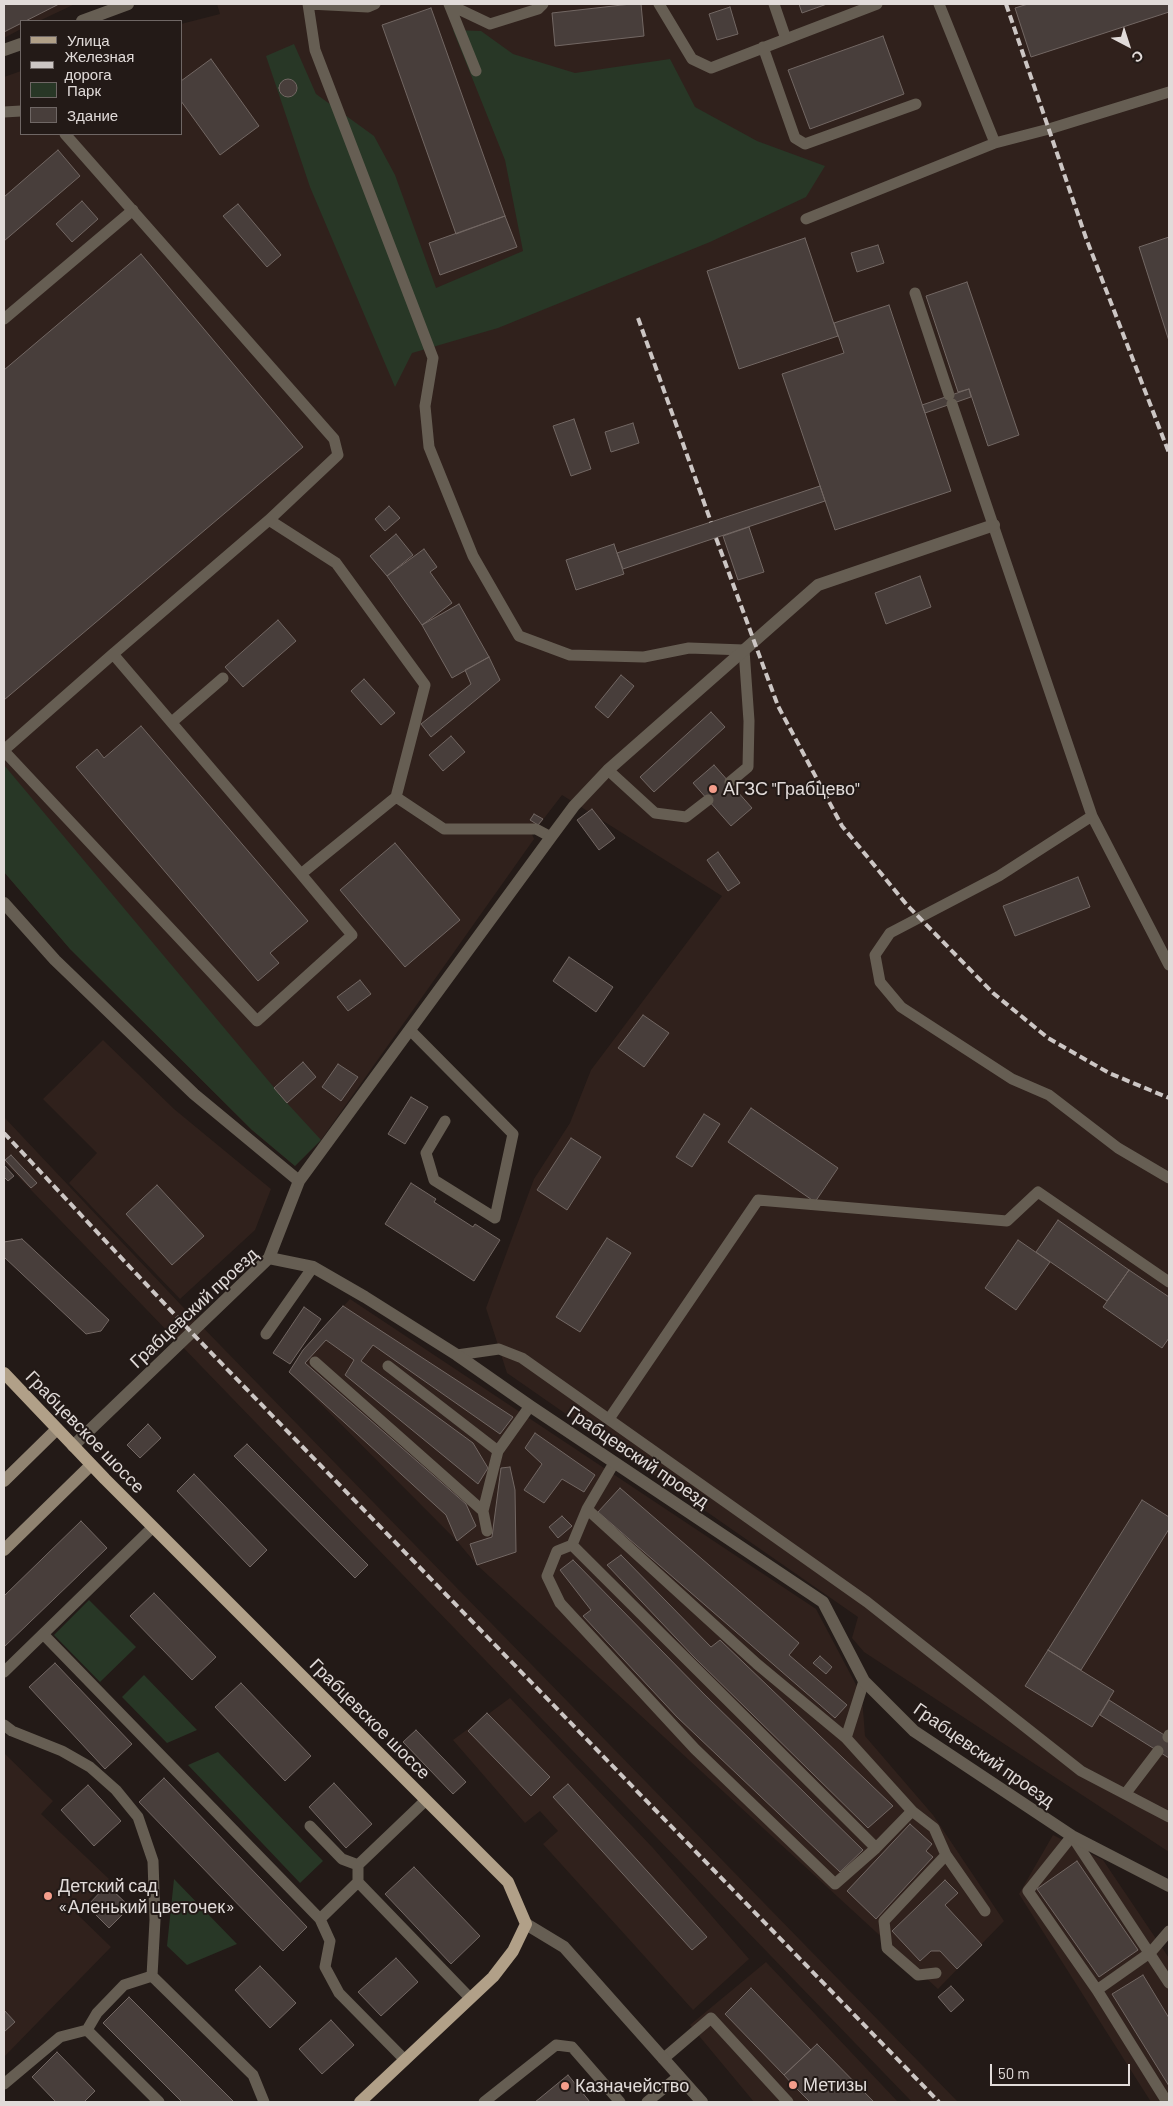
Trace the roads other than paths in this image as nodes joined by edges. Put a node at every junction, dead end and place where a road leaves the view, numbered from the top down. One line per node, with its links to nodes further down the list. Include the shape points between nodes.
1 (128, 4): 10 (street)
2 (309, 4): 3 (lane, via 368,7); 28 (lane, via 315,50 433,358 425,406 429,446 473,556 519,636 570,655 644,657 689,648)
3 (375, 4)
4 (450, 4): 5 (lane, via 490,24 538,9); 15 (lane)
5 (543, 4)
6 (659, 4): 13 (lane, via 692,59 711,68)
7 (774, 4): 11 (lane)
8 (877, 4): 11 (lane)
9 (939, 4): 21 (lane)
10 (85, 20)
11 (786, 38): 13 (lane)
12 (20, 44): 14 (street)
13 (763, 48): 17 (lane, via 795,138 805,144)
14 (4, 50)
15 (476, 71)
16 (1169, 92): 21 (lane)
17 (916, 104)
18 (20, 111): 19 (lane)
19 (4, 112)
20 (66, 135): 22 (lane)
21 (995, 143): 23 (lane)
22 (133, 210): 25 (lane); 26 (lane, via 334,439 338,455)
23 (806, 219)
24 (914, 294): 27 (lane)
25 (4, 319)
26 (269, 520): 29 (lane); 35 (lane, via 336,563 425,685)
27 (994, 525): 28 (street, via 818,584); 37 (lane)
28 (744, 650): 33 (street); 34 (lane, via 749,721 748,767)
29 (113, 654): 31 (lane); 32 (lane)
30 (223, 678): 31 (lane)
31 (172, 722): 39 (lane)
32 (4, 750): 39 (lane, via 257,1021 352,936)
33 (608, 770): 36 (lane, via 655,813 686,817); 38 (street, via 574,806)
34 (730, 782)
35 (396, 797): 38 (lane, via 444,830 536,829); 39 (lane)
36 (708, 800)
37 (1092, 816): 41 (lane); 44 (lane, via 1000,876 890,933 875,955 880,982 902,1007 1012,1079 1050,1095 1118,1148)
38 (551, 837): 42 (street)
39 (301, 874)
40 (4, 903): 45 (street, via 55,960 194,1094)
41 (1169, 965)
42 (410, 1030): 43 (lane, via 513,1134 495,1218 434,1180 426,1153); 45 (street)
43 (445, 1121)
44 (1169, 1178)
45 (299, 1181): 46 (street)
46 (270, 1258): 47 (street, Грабцевский проезд); 57 (street, Грабцевский проезд)
47 (313, 1267): 49 (lane); 50 (street, Грабцевский проезд)
48 (1169, 1282): 55 (lane, via 1038,1192 1007,1221 758,1200)
49 (266, 1334)
50 (457, 1355): 54 (street, Грабцевский проезд); 55 (lane, via 499,1349 522,1358)
51 (315, 1362): 63 (lane)
52 (388, 1366): 58 (lane)
53 (4, 1373): 56 (main road, Грабцевское шоссе)
54 (530, 1406): 58 (lane); 59 (street, Грабцевский проезд)
55 (609, 1419): 74 (lane, via 867,1602 1081,1771)
56 (57, 1429): 57 (main road, Грабцевское шоссе); 61 (street)
57 (73, 1446): 60 (main road, Грабцевское шоссе)
58 (498, 1451): 63 (lane)
59 (614, 1463): 62 (lane); 70 (street, Грабцевский проезд, via 823,1602)
60 (91, 1464): 64 (main road, Грабцевское шоссе); 67 (street)
61 (4, 1481)
62 (587, 1509): 66 (lane); 72 (lane, via 757,1664)
63 (483, 1512): 65 (lane)
64 (153, 1527): 68 (lane); 75 (main road, Грабцевское шоссе)
65 (487, 1531)
66 (572, 1545): 80 (lane); 80 (lane, via 557,1551 548,1576 560,1603 695,1750 835,1884)
67 (4, 1550)
68 (43, 1634): 69 (lane); 86 (lane)
69 (4, 1672)
70 (864, 1682): 72 (lane); 79 (street, Грабцевский проезд, via 914,1731)
71 (4, 1725): 91 (lane, via 90,1767 138,1816 153,1861 155,1920)
72 (846, 1738): 76 (lane)
73 (1158, 1752): 74 (lane)
74 (1126, 1794): 77 (lane)
75 (426, 1800): 82 (lane); 87 (main road, Грабцевское шоссе, via 508,1882)
76 (912, 1811): 80 (lane); 81 (lane, via 934,1828)
77 (1169, 1817)
78 (310, 1826): 82 (lane, via 342,1859)
79 (1072, 1836): 84 (street, Грабцевский проезд); 89 (lane); 93 (lane, via 1028,1891)
80 (876, 1848)
81 (946, 1855): 85 (lane); 90 (lane, via 884,1921 887,1948 918,1975)
82 (358, 1865): 83 (lane)
83 (358, 1882): 86 (lane); 94 (lane)
84 (1169, 1886)
85 (985, 1911)
86 (320, 1919): 97 (lane, via 330,1941 325,1967 339,1993)
87 (526, 1924): 94 (main road, via 513,1951); 96 (street, via 564,1947)
88 (1169, 1932): 89 (lane)
89 (1150, 1952): 92 (lane); 93 (lane)
90 (936, 1972)
91 (152, 1976): 95 (lane, via 124,1985 97,2013); 101 (lane, via 253,2075)
92 (1169, 1983)
93 (1097, 1990): 108 (lane)
94 (470, 1998): 97 (main road)
95 (87, 2030): 99 (lane, via 60,2037); 100 (lane)
96 (663, 2058): 98 (street); 107 (lane, via 711,2018)
97 (405, 2060): 102 (main road)
98 (679, 2076): 105 (lane); 106 (street)
99 (4, 2084)
100 (159, 2102)
101 (264, 2102)
102 (360, 2102)
103 (484, 2102): 104 (lane, via 556,2045 572,2047)
104 (620, 2102)
105 (647, 2102)
106 (702, 2102)
107 (788, 2102)
108 (1167, 2102)

